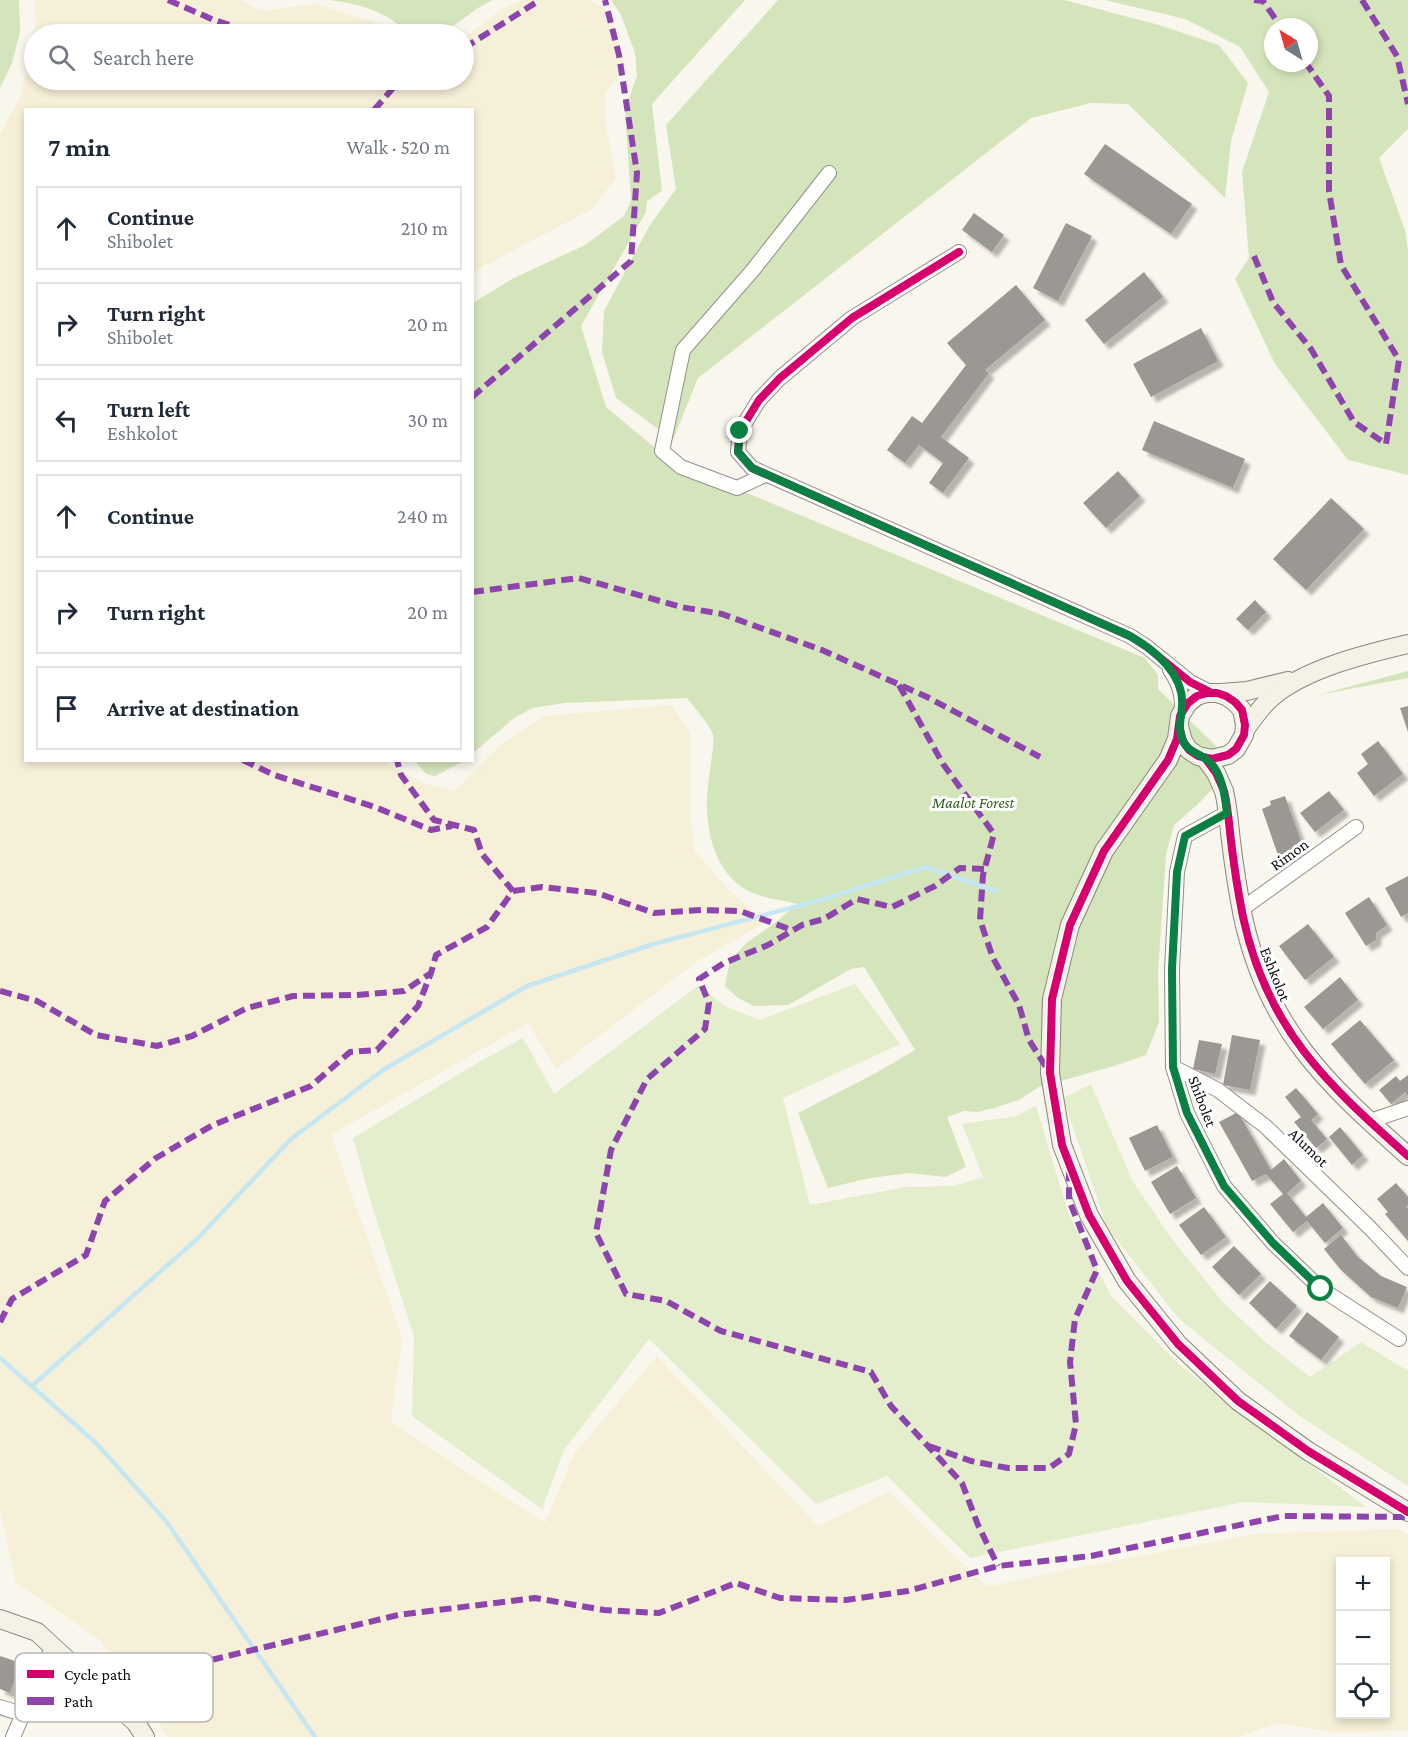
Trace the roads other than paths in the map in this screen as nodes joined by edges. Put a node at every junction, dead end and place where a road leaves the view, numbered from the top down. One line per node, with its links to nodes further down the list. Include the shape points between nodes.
1 (829, 173): 3 (street, via 753,270 683,350 662,451 681,467 737,488)
2 (959, 252): 3 (street, via 852,318 759,400 740,431 738,452 752,468)
3 (765, 475): 5 (street, via 1123,632)
4 (1408, 644): 6 (street, Eshkolot)
5 (1159, 657): 7 (street, via 1190,682); 8 (street, via 1179,687)
6 (1307, 676): 7 (street, Eshkolot, via 1247,692); 9 (street, Eshkolot, via 1272,697)
7 (1214, 693): 8 (street, via 1192,699); 9 (street, via 1231,698 1239,706 1244,715)
8 (1180, 721): 10 (street, via 1186,746); 11 (street, via 1173,750)
9 (1242, 737): 10 (street, via 1232,752 1223,757); 12 (street, Eshkolot, via 1228,771)
10 (1204, 758): 11 (street, via 1178,763); 12 (street, Eshkolot, via 1219,777)
11 (1157, 778): 21 (street, via 1104,851 1070,924 1052,999 1050,1073 1062,1145 1089,1215 1127,1281 1178,1344 1238,1401 1308,1451)
12 (1227, 808): 14 (street, Eshkolot); 15 (street, Shibolet, via 1185,836 1177,872 1172,969)
13 (1356, 827): 14 (street, Rimon)
14 (1242, 909): 17 (street, Eshkolot, via 1251,951 1277,1013 1322,1075)
15 (1173, 1067): 19 (street, Alumot, via 1218,1090 1265,1126); 20 (street, Shibolet, via 1187,1113 1224,1186 1273,1243 1321,1289)
16 (1408, 1108): 17 (street)
17 (1370, 1122): 18 (street, Eshkolot)
18 (1408, 1156)
19 (1408, 1268)
20 (1399, 1339)
21 (1408, 1512)
22 (0, 1619): 23 (street, via 37,1632)
23 (53, 1646): 24 (street); 25 (street)
24 (50, 1653)
25 (61, 1653)
26 (0, 1707): 27 (street)
27 (15, 1712)
28 (19, 1722): 30 (street)
29 (135, 1722): 31 (street)
30 (13, 1737)
31 (145, 1737)

